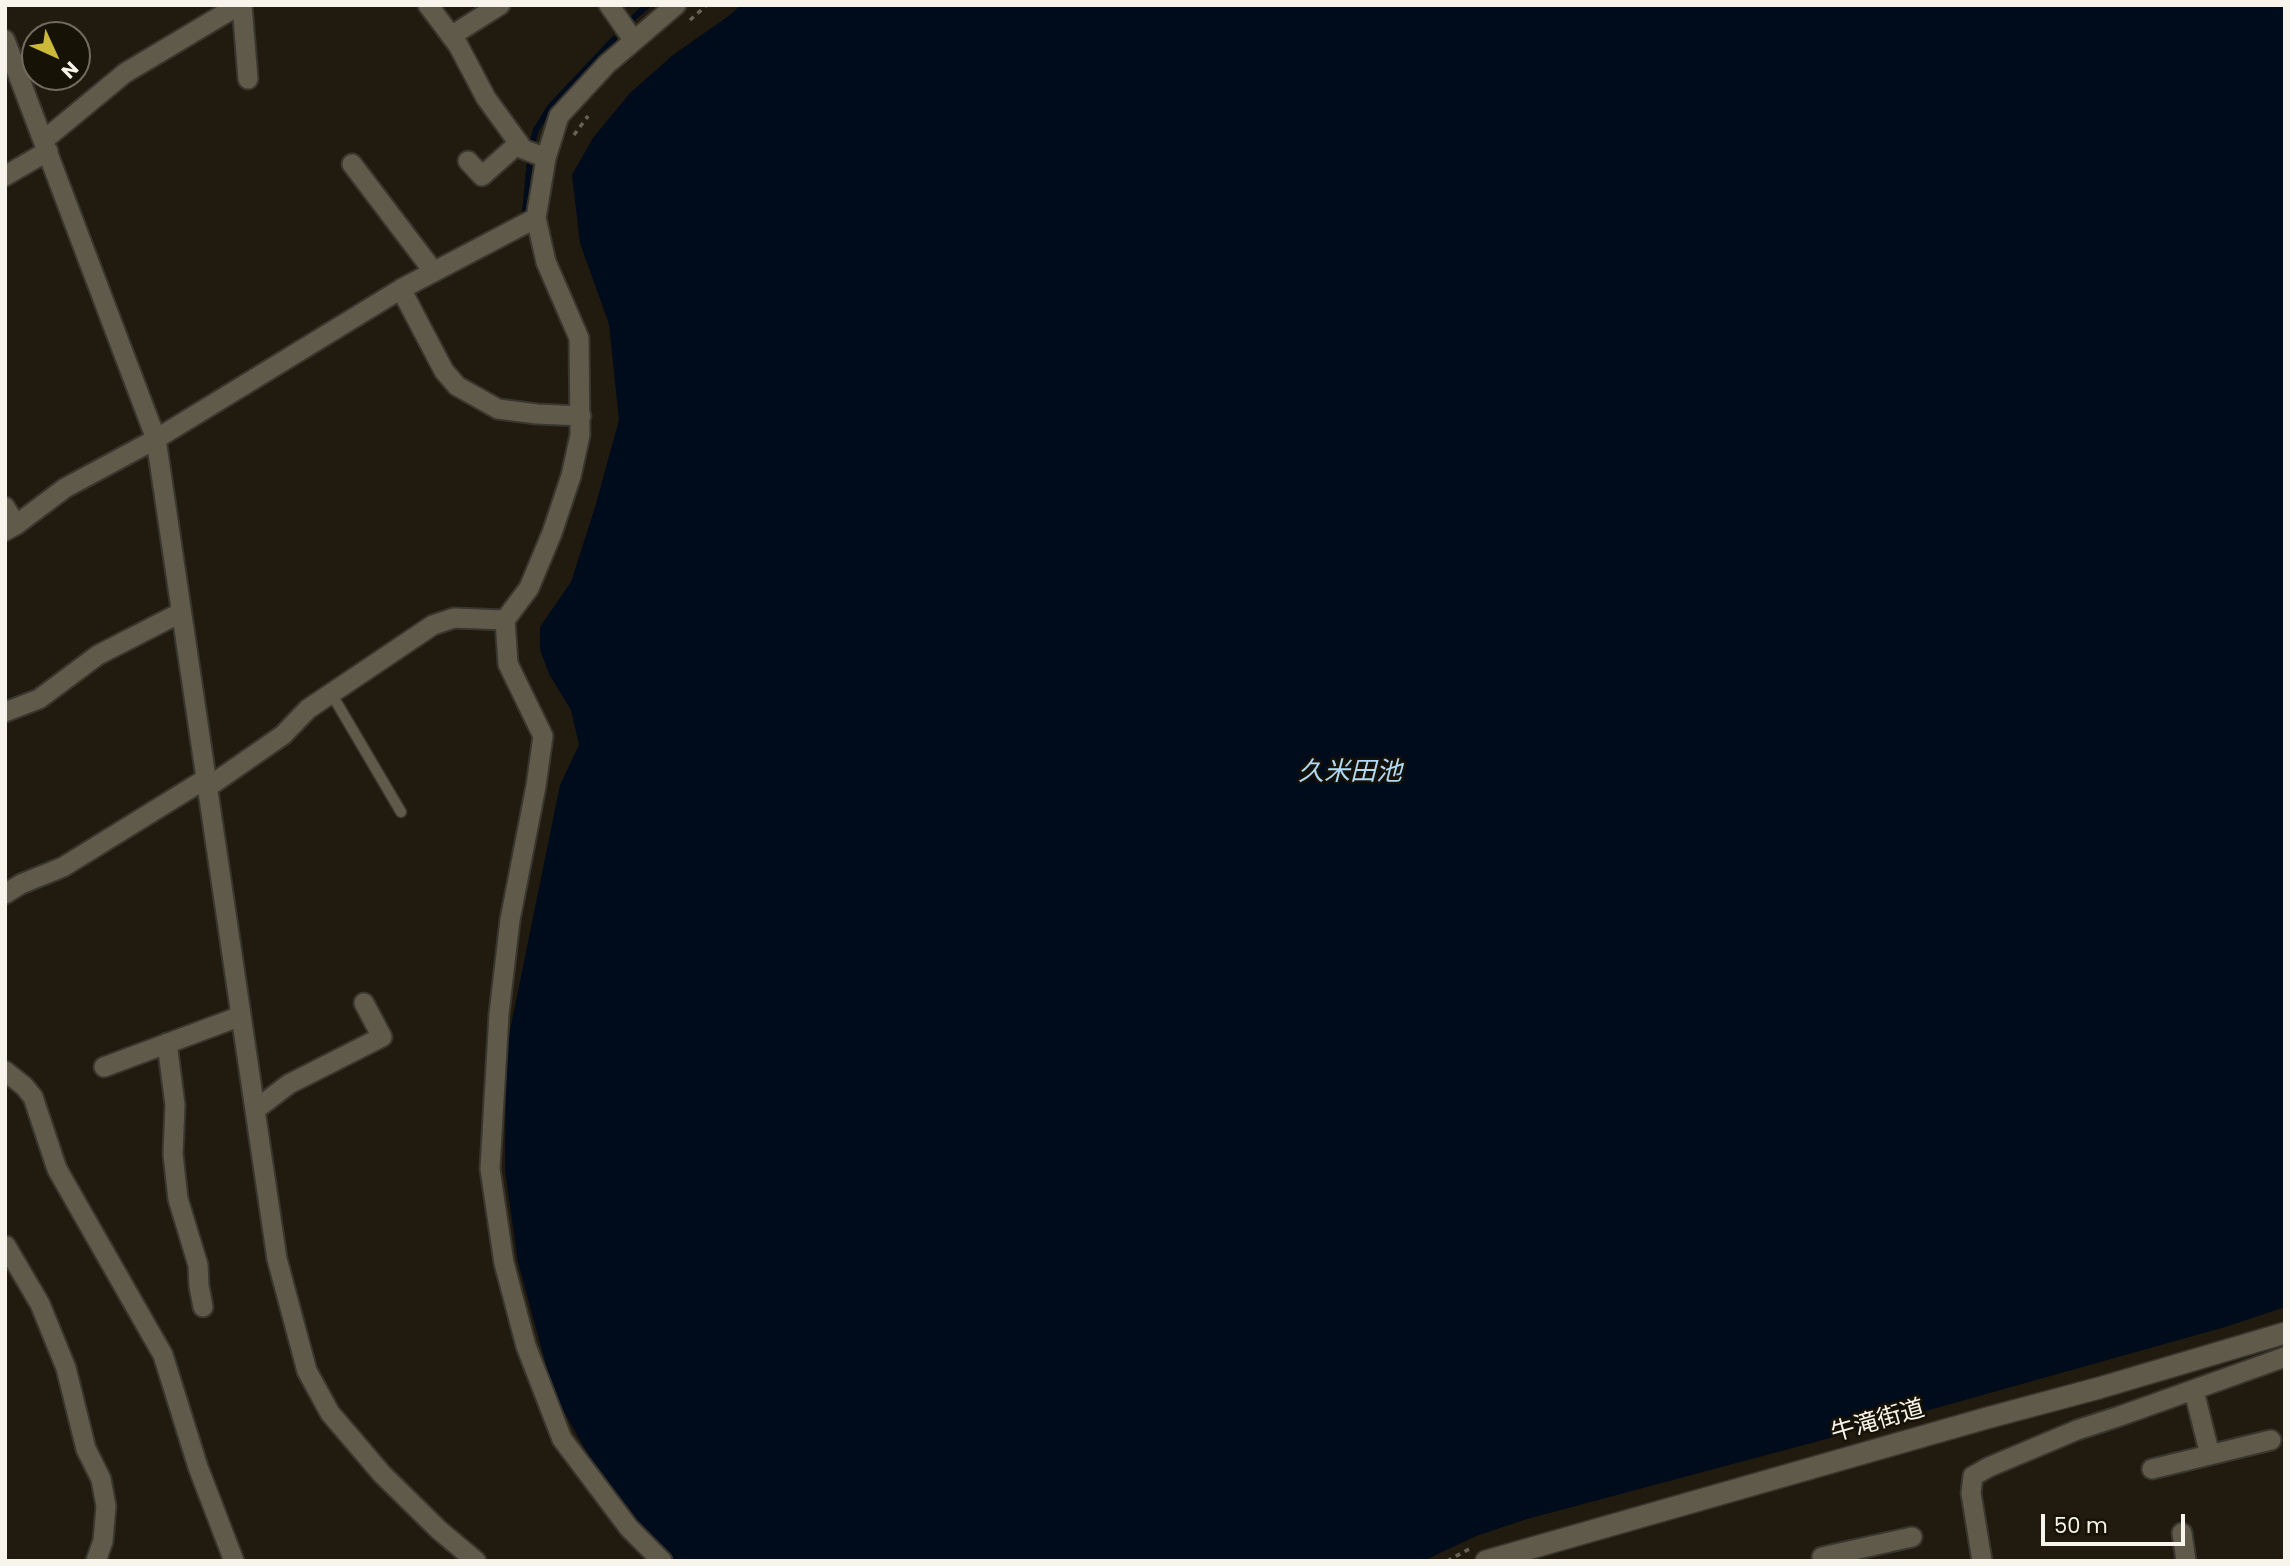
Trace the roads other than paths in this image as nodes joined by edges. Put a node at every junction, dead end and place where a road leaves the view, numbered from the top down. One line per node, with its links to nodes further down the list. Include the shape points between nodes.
1 (241, 5): 9 (street); 11 (street, via 125,73)
2 (428, 5): 6 (street)
3 (500, 5): 6 (street)
4 (609, 5): 8 (street)
5 (676, 5): 8 (street)
6 (451, 36): 10 (street, via 486,98)
7 (5, 40): 11 (street)
8 (634, 41): 12 (street, via 559,116)
9 (248, 79)
10 (519, 143): 12 (street); 13 (street, via 482,176)
11 (46, 145): 15 (street); 20 (street)
12 (546, 158): 16 (street)
13 (468, 161)
14 (352, 164): 17 (street)
15 (5, 176)
16 (536, 218): 17 (street); 19 (street, via 545,262 579,338)
17 (433, 272): 18 (street)
18 (401, 289): 19 (street, via 444,371 457,386 498,409); 20 (street)
19 (581, 416): 24 (street, via 571,476 552,533 529,588)
20 (156, 439): 22 (street, via 65,488); 23 (street)
21 (5, 507): 22 (street)
22 (11, 528)
23 (180, 613): 26 (street, via 98,655 39,699); 27 (street)
24 (505, 620): 25 (street, via 454,618 433,625); 50 (street, via 508,664 542,736 499,1014 491,1169 504,1263 526,1346 562,1439 629,1528)
25 (331, 693): 27 (street, via 283,735); 28 (lane)
26 (5, 712)
27 (207, 783): 29 (street, via 64,867); 31 (street)
28 (401, 812)
29 (5, 894)
30 (364, 1003): 35 (street, via 382,1037 289,1084)
31 (241, 1016): 32 (street); 35 (street)
32 (167, 1043): 33 (street); 37 (street, via 178,1199 198,1265)
33 (104, 1067)
34 (5, 1070): 48 (street, via 33,1097 57,1169 163,1355)
35 (255, 1110): 49 (street, via 277,1259 307,1371 330,1413 382,1474)
36 (6, 1246): 47 (street, via 46,1317 66,1368 86,1449 101,1479 106,1506)
37 (203, 1307)
38 (2285, 1332): 51 (street, 牛滝街道)
39 (2285, 1357): 40 (street)
40 (2194, 1391): 42 (street); 52 (street, via 2077,1430 1973,1476 1971,1493)
41 (2271, 1440): 42 (street)
42 (2210, 1455): 43 (street)
43 (2151, 1469)
44 (2182, 1533): 53 (street)
45 (1912, 1537): 46 (street)
46 (1821, 1554)
47 (96, 1561)
48 (234, 1561)
49 (476, 1561)
50 (662, 1561)
51 (1486, 1561)
52 (1982, 1561)
53 (2186, 1561)

